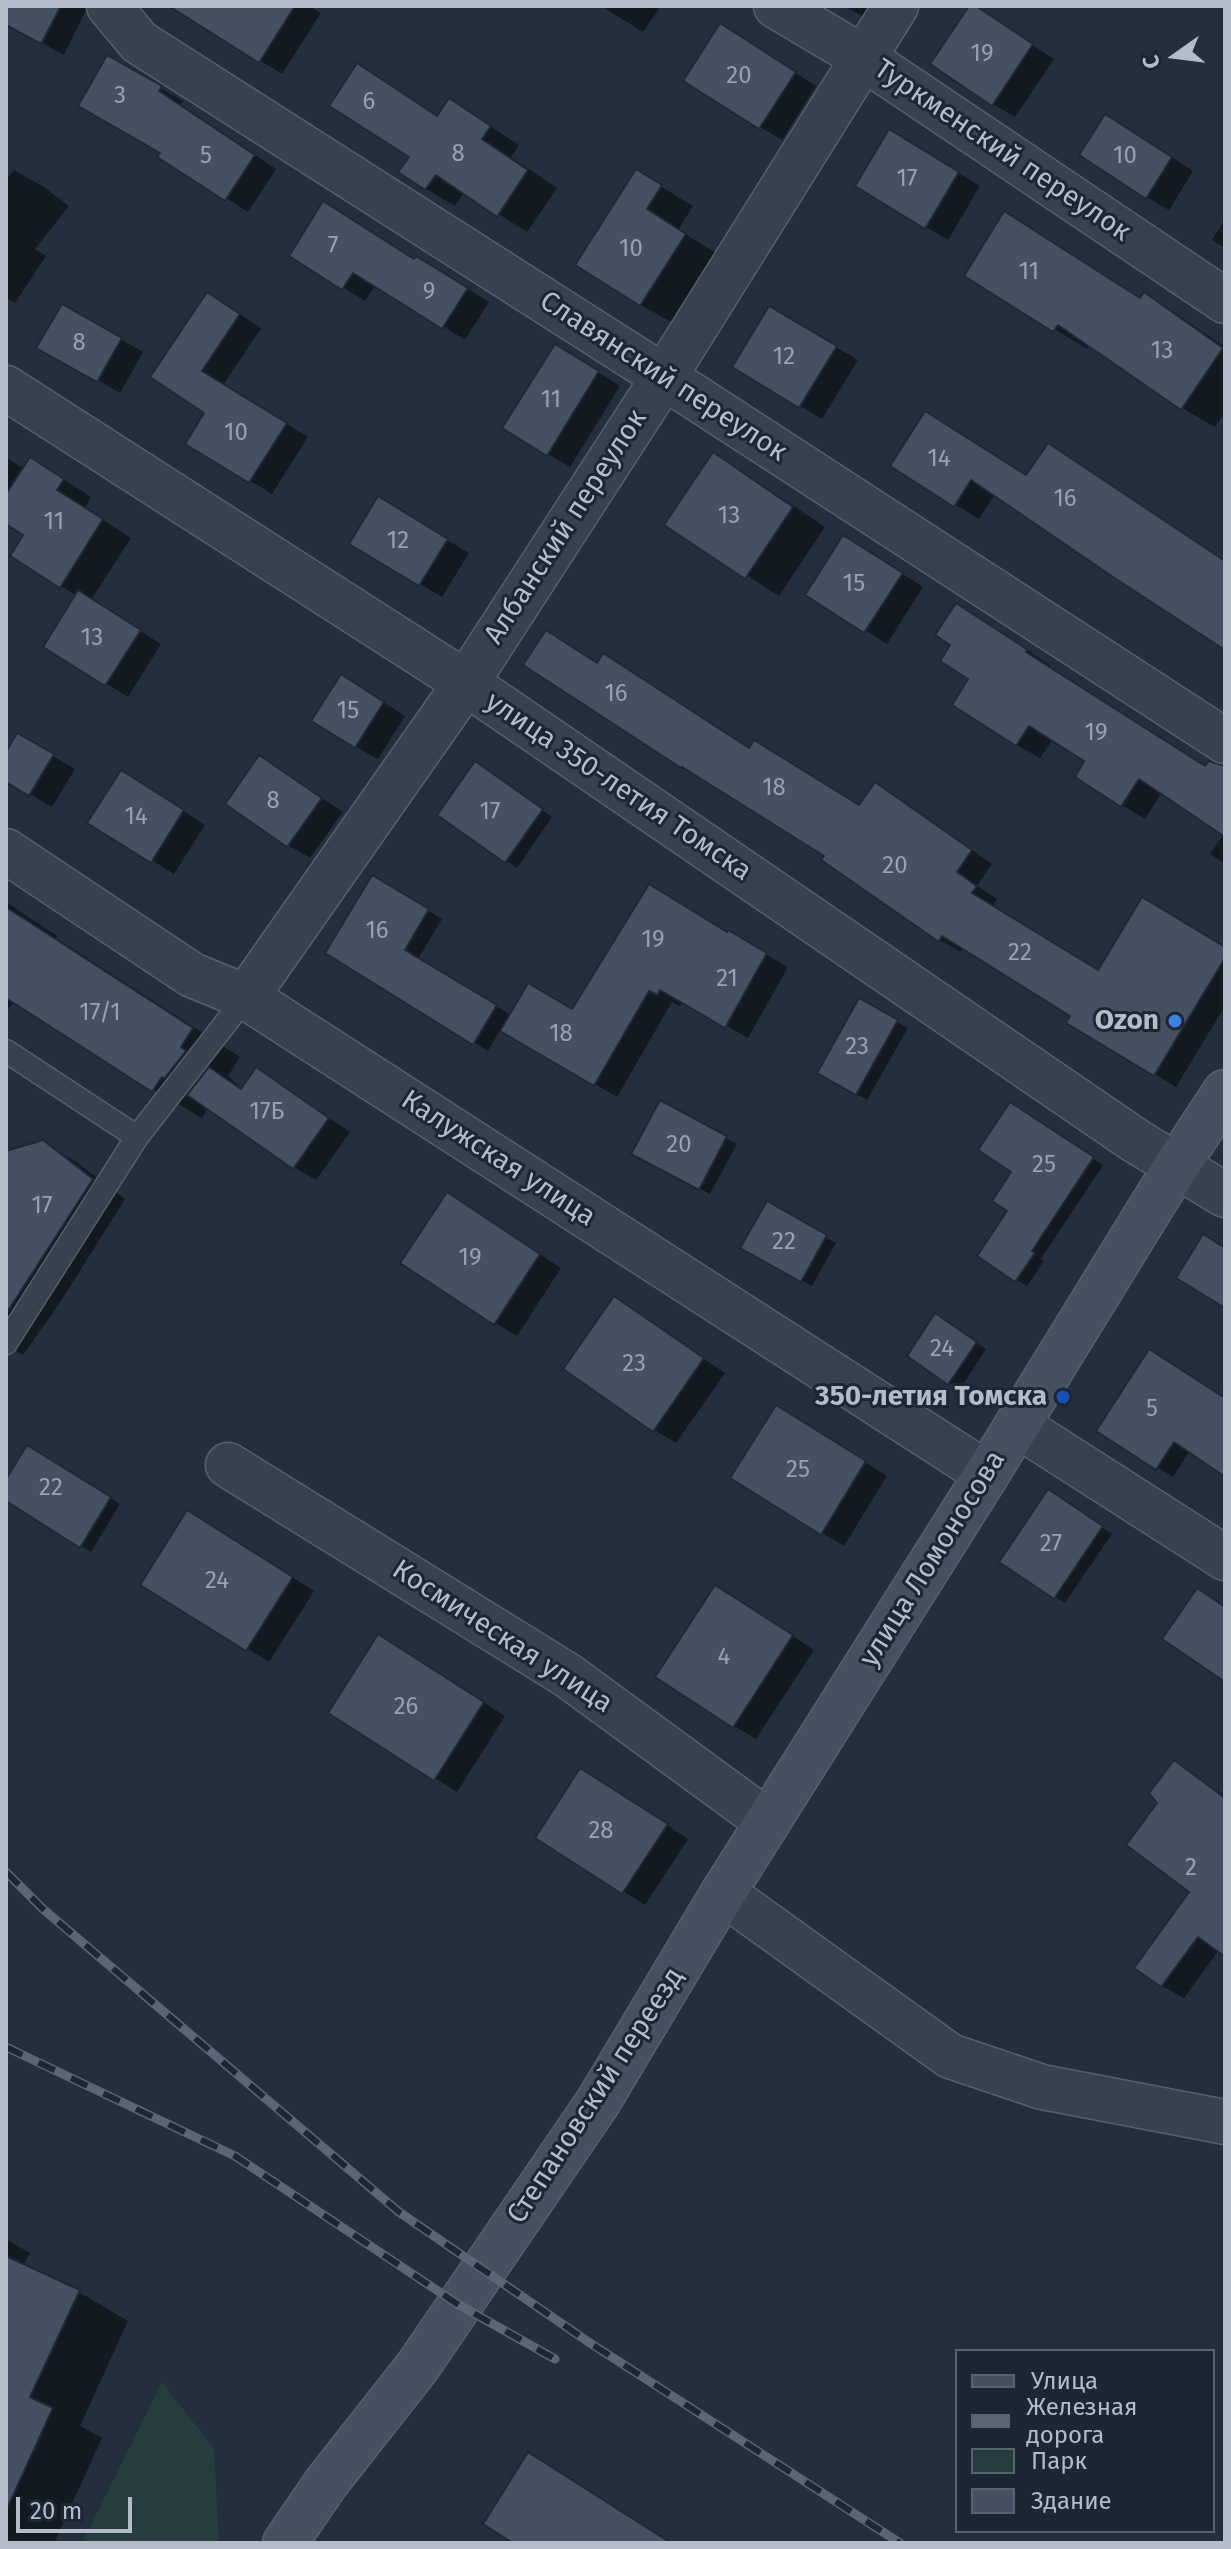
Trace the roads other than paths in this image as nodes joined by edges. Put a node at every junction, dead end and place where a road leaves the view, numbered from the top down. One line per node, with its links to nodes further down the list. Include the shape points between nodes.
1 (109, 6): 6 (street, Славянский переулок, via 139,42)
2 (776, 6): 4 (street, Туркменский переулок)
3 (896, 6): 4 (street, Албанский переулок)
4 (862, 57): 5 (street, Туркменский переулок); 6 (street, Албанский переулок)
5 (1225, 301)
6 (664, 377): 8 (street, Албанский переулок); 9 (street, Славянский переулок)
7 (6, 388): 8 (street, улица 350-летия Томска)
8 (466, 683): 11 (street, Албанский переулок); 15 (street, улица 350-летия Томска)
9 (1225, 741)
10 (6, 851): 11 (street, Калужская улица, via 192,975)
11 (246, 997): 14 (lane); 20 (street, Калужская улица)
12 (6, 1051): 14 (lane)
13 (1225, 1092): 15 (street, улица Ломоносова)
14 (137, 1137): 17 (lane)
15 (1177, 1165): 16 (street, улица 350-летия Томска); 18 (street, улица Ломоносова)
16 (1225, 1195)
17 (6, 1343)
18 (1017, 1425): 20 (street, улица Ломоносова); 21 (street)
19 (228, 1465): 22 (street, Космическая улица, via 567,1675)
20 (987, 1474): 22 (street, улица Ломоносова)
21 (1225, 1558)
22 (768, 1822): 23 (street, Степановский переезд)
23 (723, 1893): 24 (street, via 950,2056 1042,2087); 25 (street, Степановский переезд, via 598,2102 418,2366)
24 (1225, 2122)
25 (285, 2543)

